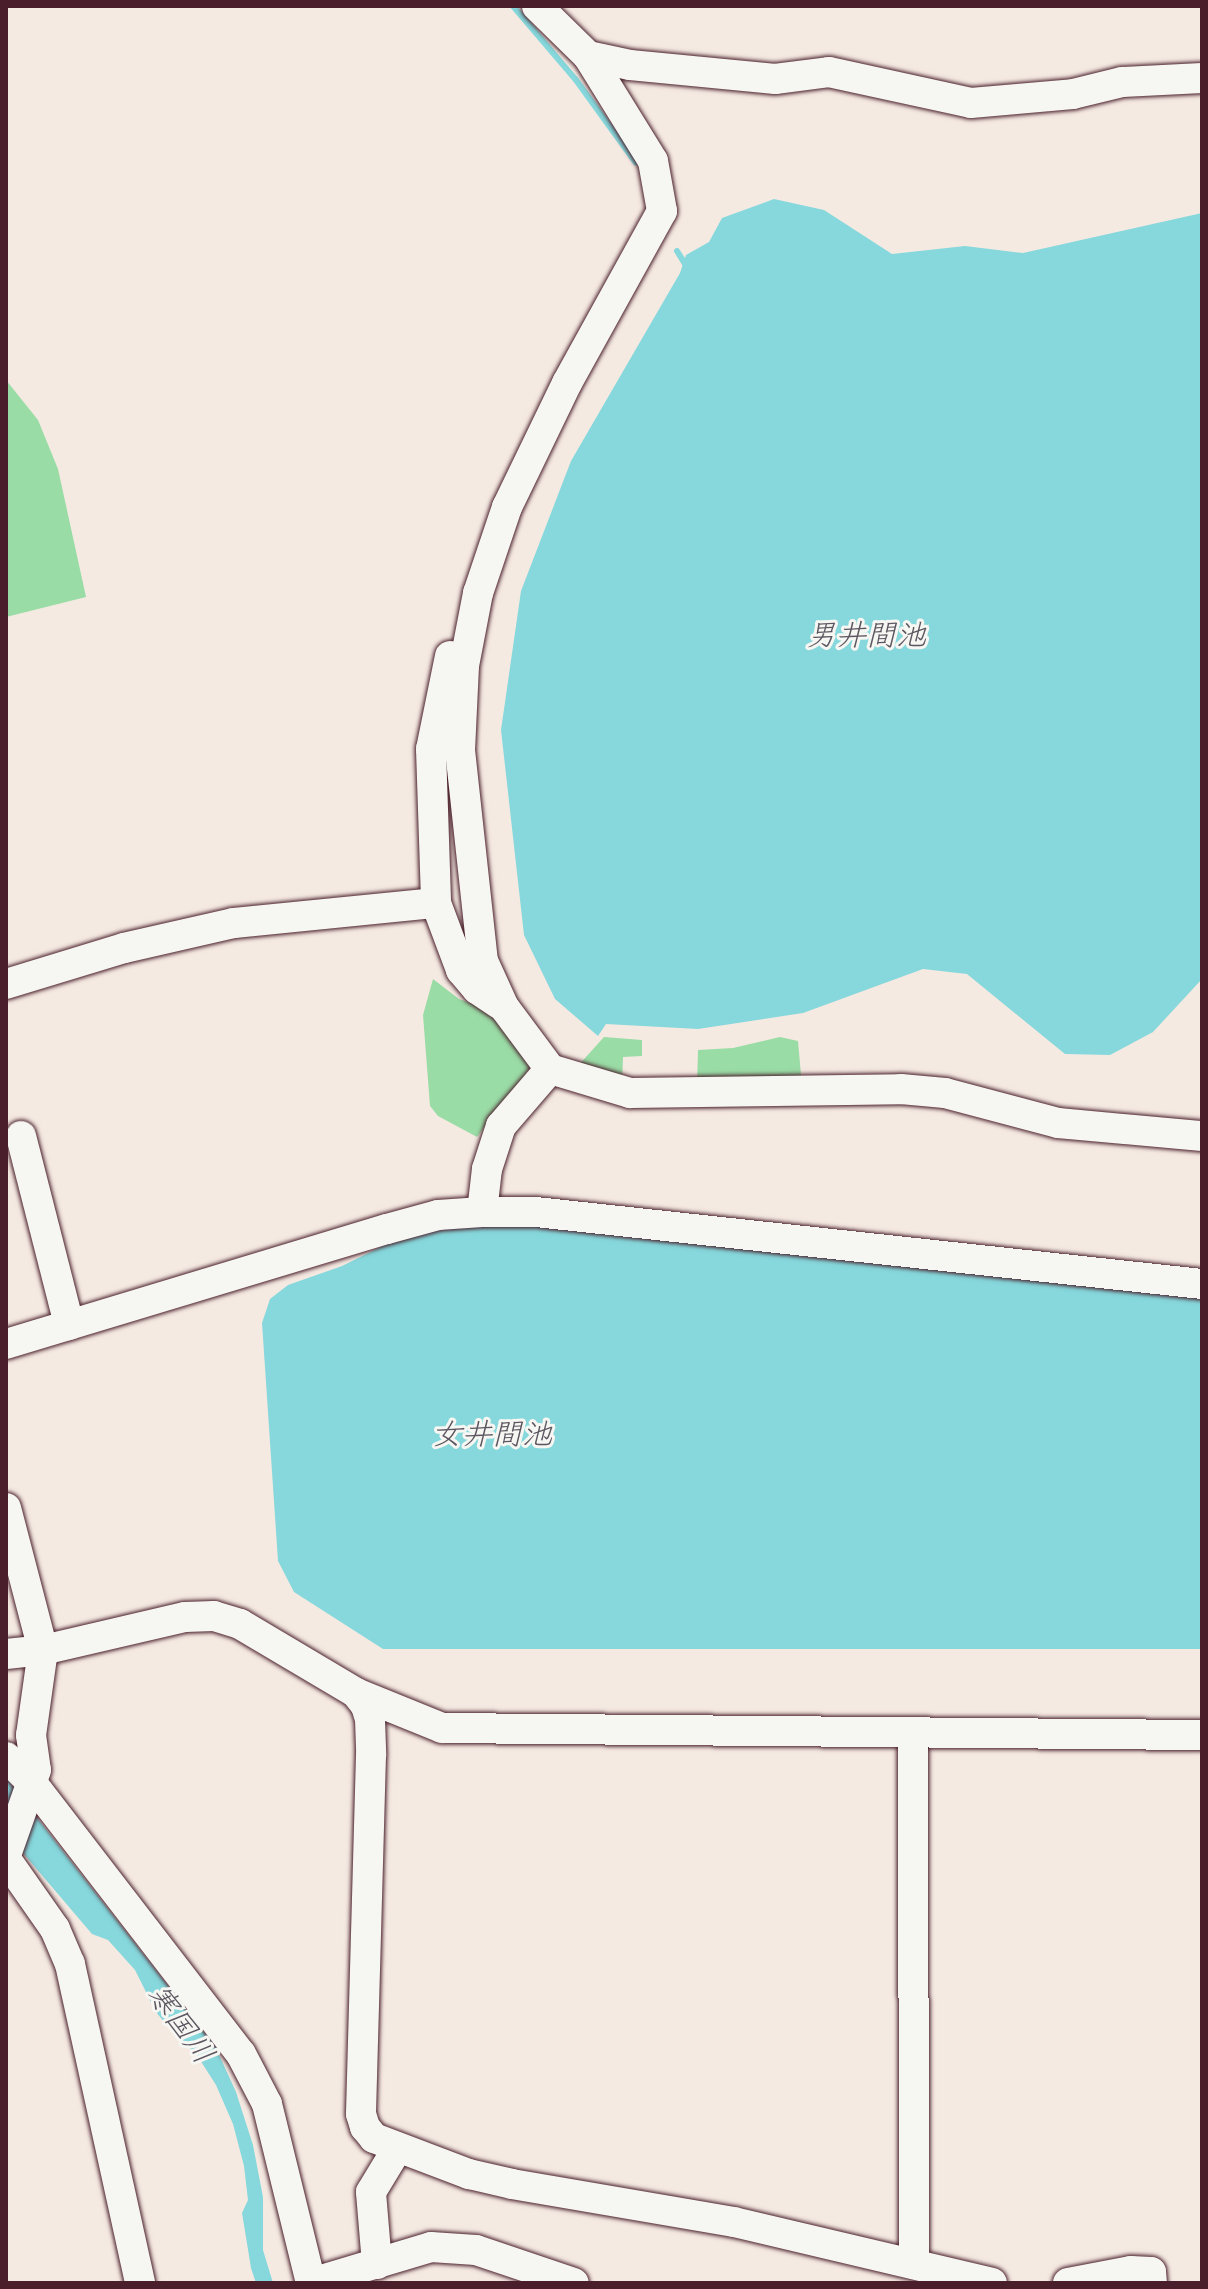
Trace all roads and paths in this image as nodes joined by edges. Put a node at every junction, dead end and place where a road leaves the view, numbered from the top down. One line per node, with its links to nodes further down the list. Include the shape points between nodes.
1 (537, 6): 2 (street)
2 (588, 56): 3 (street, via 775,79 829,72 971,103 1073,94 1122,82); 4 (street, via 653,161 662,211 567,383 507,507)
3 (1202, 78)
4 (478, 593): 5 (street, via 461,602 431,749); 7 (street, via 464,666 460,750 483,961)
5 (436, 903): 6 (street, via 220,925); 7 (street, via 461,970)
6 (6, 984)
7 (504, 1007): 8 (street)
8 (550, 1069): 10 (street, via 630,1093 945,1093 1058,1123); 11 (street, via 501,1126 487,1169)
9 (21, 1136): 13 (street)
10 (1202, 1136)
11 (482, 1212): 12 (street, via 536,1212); 13 (street, via 438,1215)
12 (1202, 1284)
13 (69, 1325): 14 (street)
14 (6, 1344)
15 (6, 1508): 16 (street)
16 (43, 1650): 17 (street); 18 (street, via 185,1617 214,1616 240,1624); 22 (street, via 31,1735 36,1770)
17 (6, 1654)
18 (356, 1693): 19 (street, via 442,1728); 24 (street, via 370,1719 371,1755 361,2114 374,2138)
19 (913, 1732): 20 (street); 26 (street)
20 (1202, 1735)
21 (6, 1757): 22 (street)
22 (30, 1789): 23 (street); 28 (street, via 241,2054 267,2104)
23 (7, 1852): 27 (street, via 55,1929 70,1964)
24 (397, 2149): 25 (street, via 371,2192); 26 (street, via 512,2184 734,2222)
25 (377, 2264): 28 (street); 29 (street, via 431,2247 476,2250)
26 (914, 2264): 30 (street)
27 (140, 2283)
28 (311, 2283)
29 (574, 2283)
30 (992, 2283)
31 (1068, 2283): 32 (street, via 1131,2271 1151,2272)
32 (1152, 2283)

